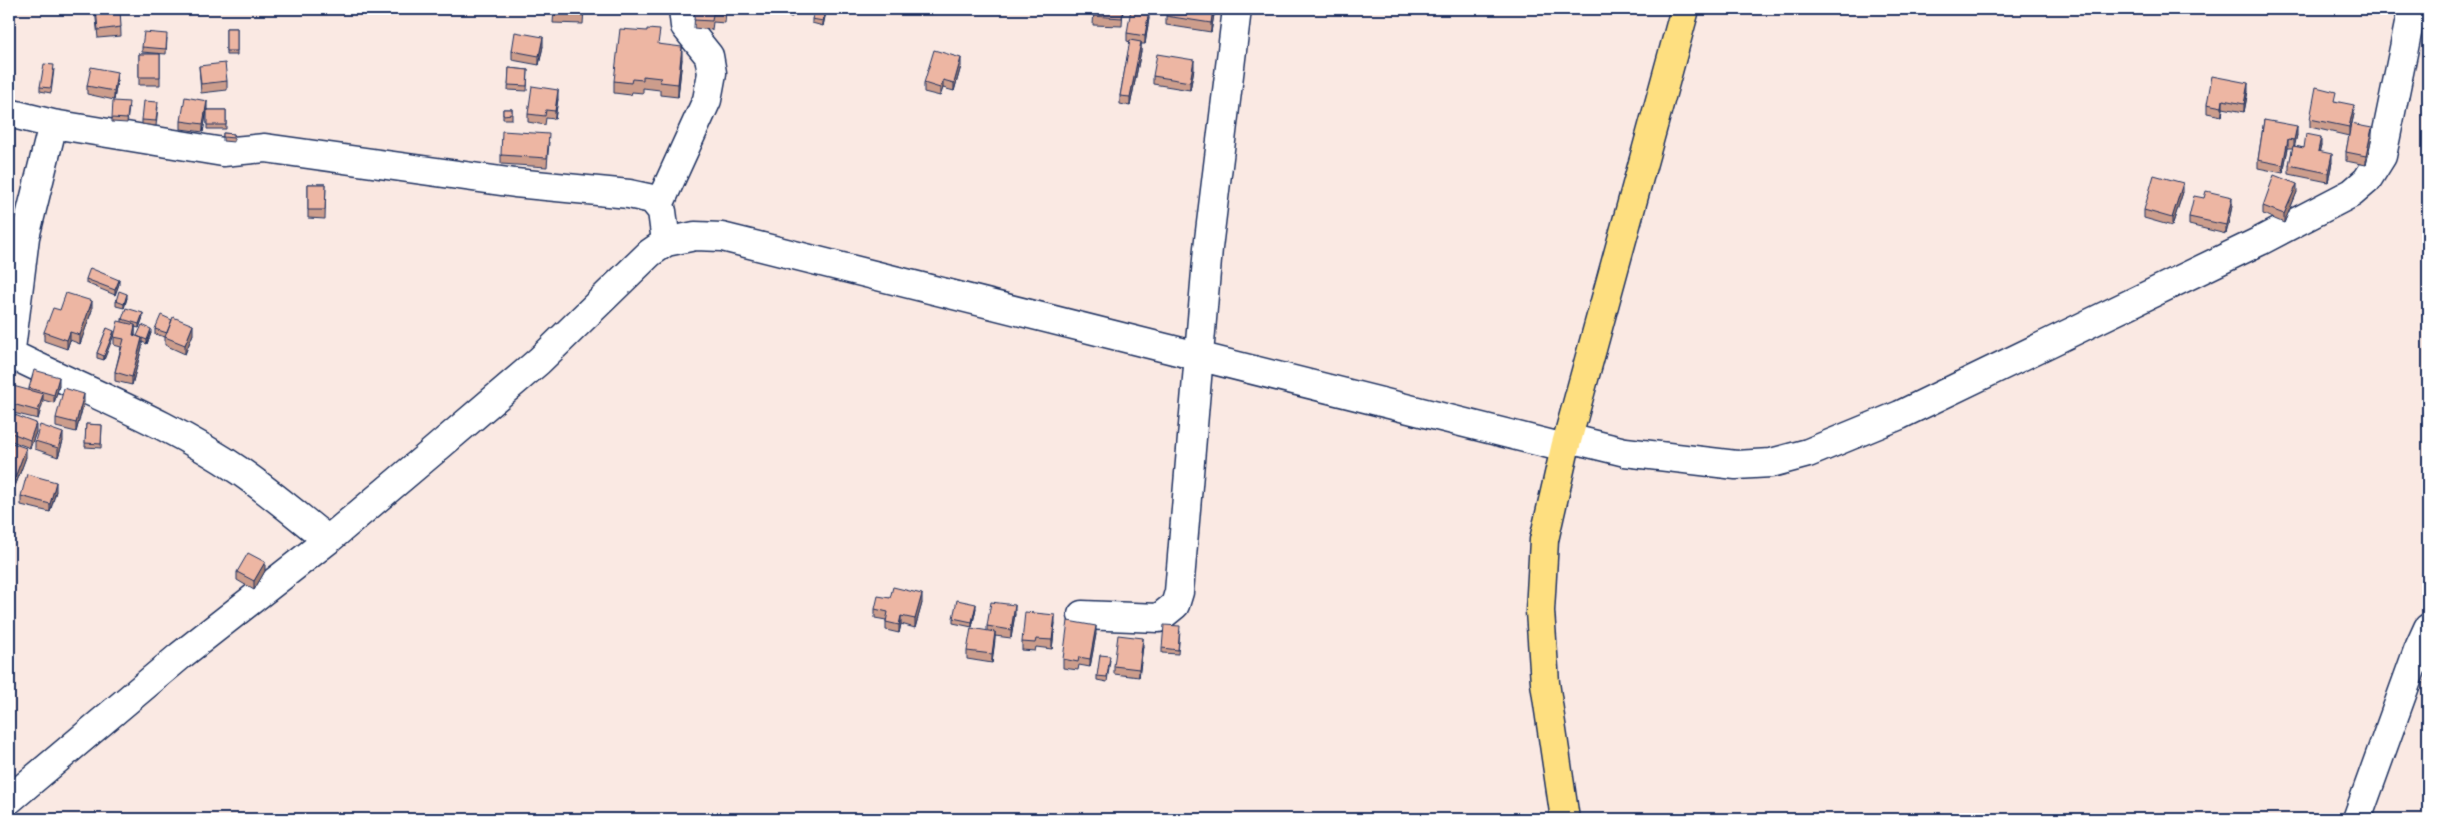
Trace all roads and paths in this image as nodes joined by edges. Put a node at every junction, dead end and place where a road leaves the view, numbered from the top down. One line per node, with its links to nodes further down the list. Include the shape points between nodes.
1 (683, 9): 7 (street, via 685,26 709,56 712,73 707,100)
2 (1237, 9): 10 (street)
3 (1685, 9): 12 (main road)
4 (2412, 9): 12 (street, via 2382,156 2375,169 2352,193 2260,242 1900,414 1808,453 1771,462 1736,465)
5 (9, 113): 6 (street)
6 (53, 124): 7 (street, via 223,152 265,148 515,183 629,194 652,199); 8 (street)
7 (659, 205): 9 (street)
8 (17, 236): 11 (street)
9 (666, 242): 10 (street, via 695,236 722,237); 13 (street, via 632,269 539,361)
10 (1198, 356): 12 (street); 14 (street, via 1179,592 1175,605 1160,618 1148,620)
11 (9, 357): 13 (street, via 21,359 146,417 190,441 241,472)
12 (1566, 443): 17 (main road, via 1544,540 1540,611 1545,682)
13 (328, 540): 16 (street, via 180,656)
14 (1082, 615)
15 (2428, 628): 18 (street)
16 (9, 800)
17 (1565, 819)
18 (2357, 819)

